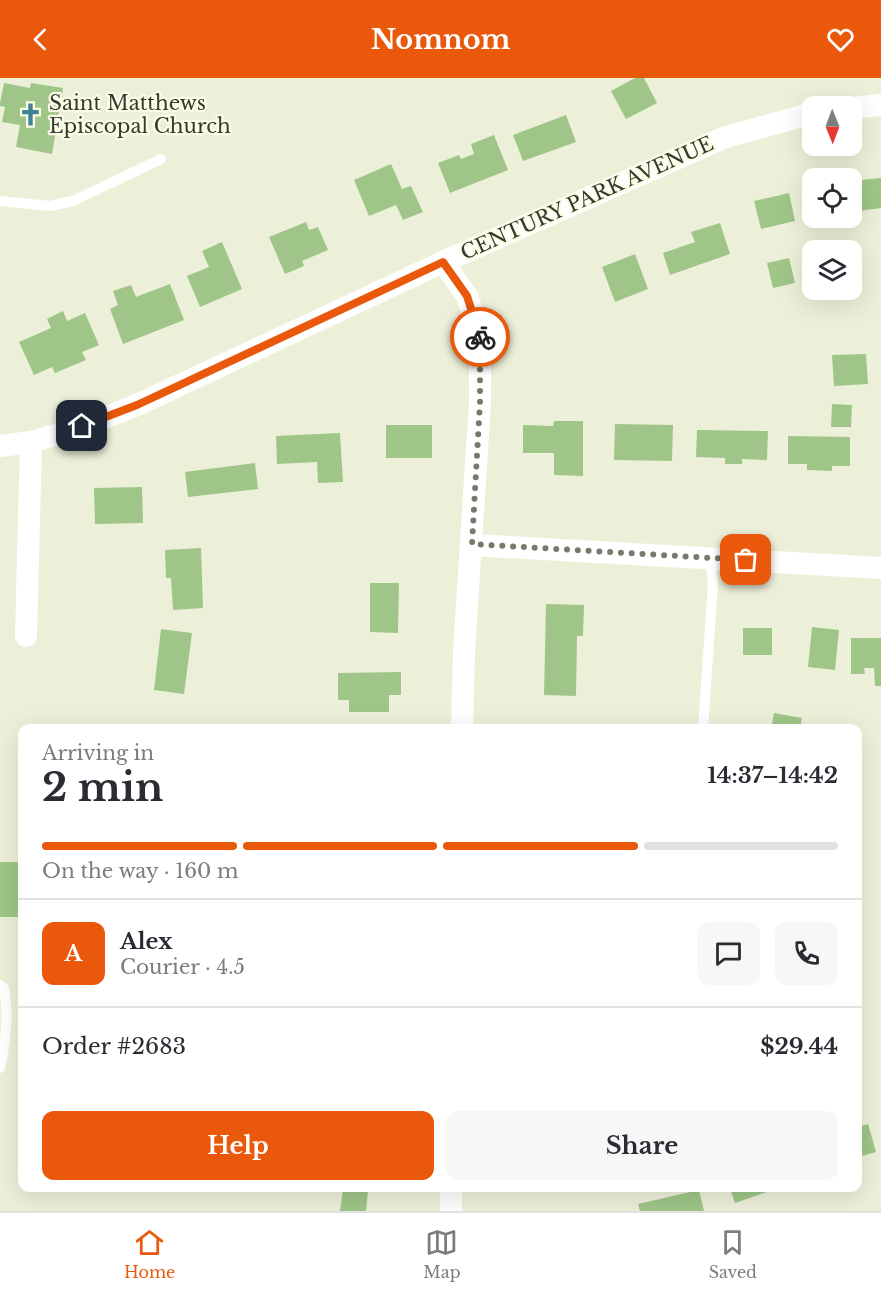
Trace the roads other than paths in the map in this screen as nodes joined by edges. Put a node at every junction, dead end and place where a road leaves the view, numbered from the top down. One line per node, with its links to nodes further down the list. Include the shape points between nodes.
1 (881, 105): 2 (street)
2 (862, 107)
3 (802, 116): 6 (street, CENTURY PARK AVENUE, via 726,137)
4 (161, 159): 5 (lane, via 73,201 50,206)
5 (0, 201)
6 (443, 262): 7 (street, CENTURY PARK AVENUE, via 137,405); 9 (street, via 467,296 480,336)
7 (31, 442): 8 (street, CENTURY PARK AVENUE); 12 (street)
8 (0, 446)
9 (472, 544): 10 (street); 13 (street)
10 (710, 558): 11 (street); 14 (lane, via 713,583)
11 (881, 568)
12 (26, 636)
13 (462, 724)
14 (703, 724)
15 (0, 985): 16 (lane, via 7,1004)
16 (0, 1068)
17 (452, 1192): 18 (street)
18 (451, 1211)

